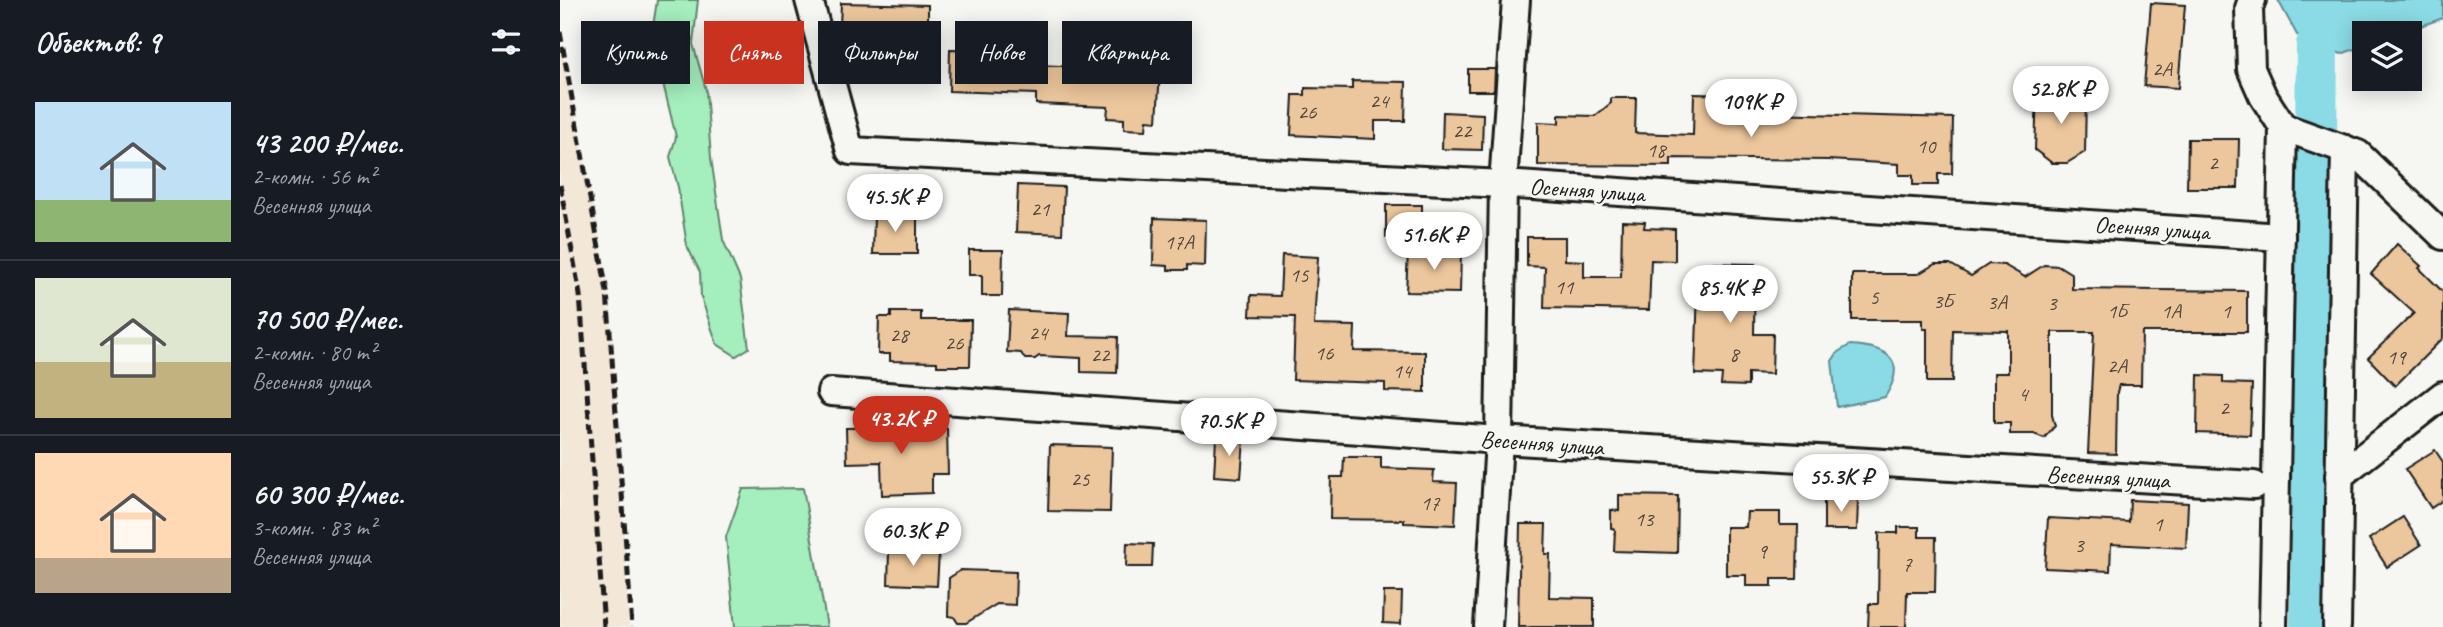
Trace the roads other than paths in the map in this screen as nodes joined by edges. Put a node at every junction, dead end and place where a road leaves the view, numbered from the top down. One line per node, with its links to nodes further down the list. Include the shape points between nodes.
1 (809, 0): 6 (street, Осенняя улица, via 850,151)
2 (1516, 0): 6 (street)
3 (2252, 0): 4 (street, via 2251,69)
4 (2283, 127): 5 (street); 8 (street)
5 (2345, 149): 7 (street, via 2358,154); 12 (street)
6 (1503, 184): 8 (street, Осенняя улица); 11 (street)
7 (2443, 236)
8 (2281, 237): 15 (street)
9 (831, 392): 11 (street, Весенняя улица)
10 (2443, 395): 12 (street)
11 (1499, 440): 13 (street, Весенняя улица); 14 (street)
12 (2339, 476): 16 (street)
13 (2254, 485)
14 (1488, 627)
15 (2273, 627)
16 (2337, 627)

